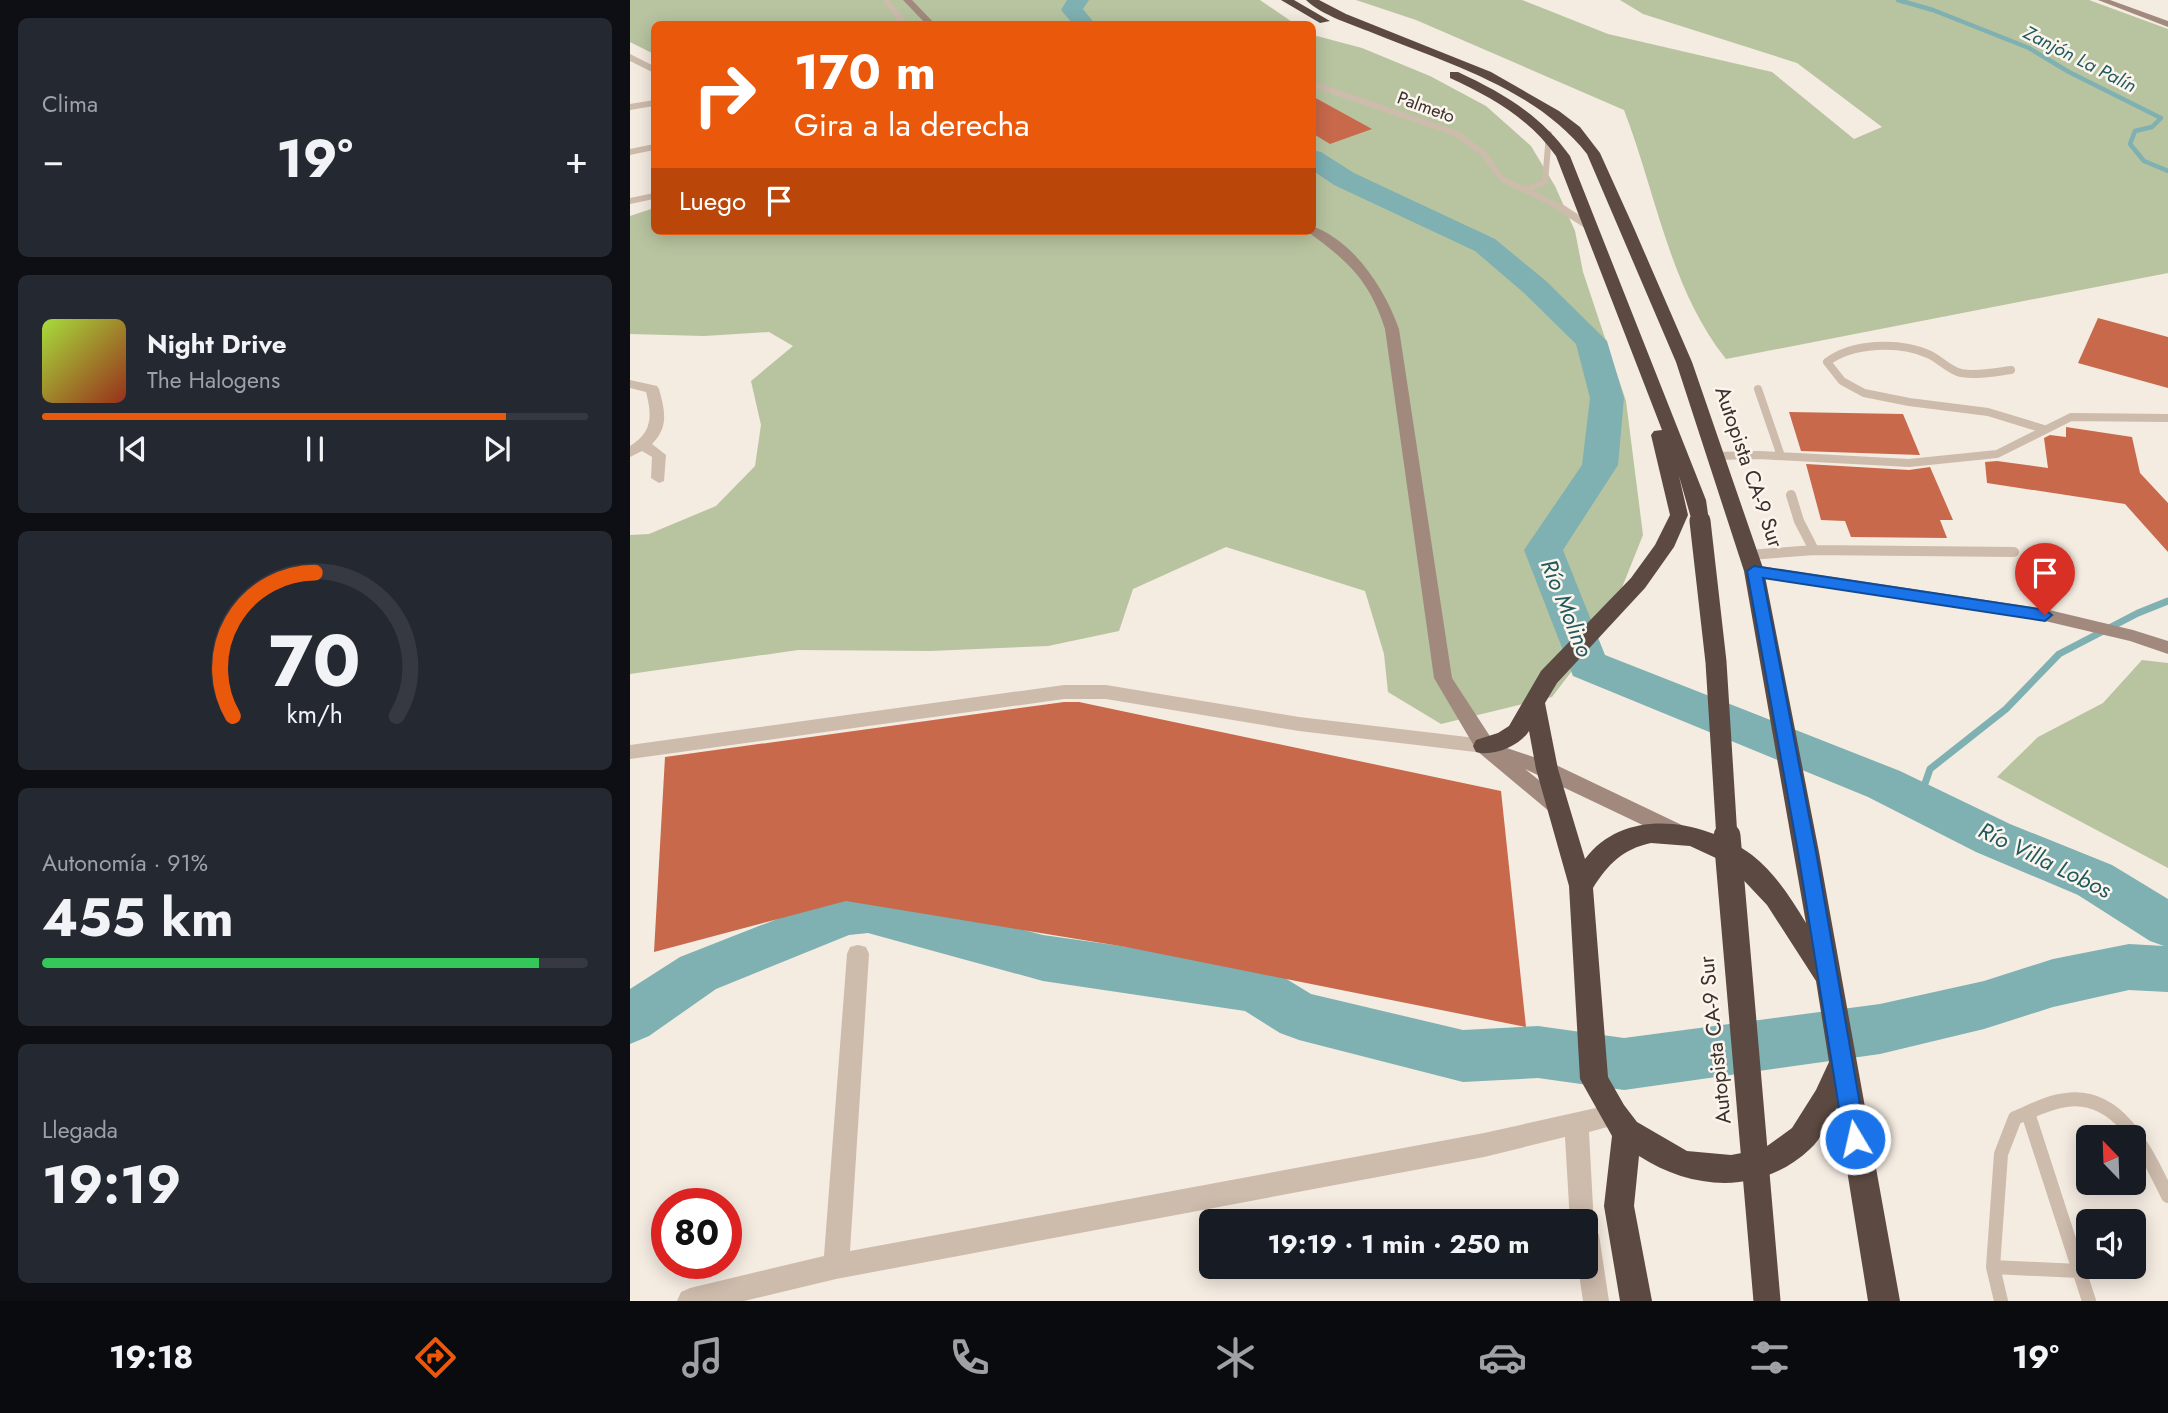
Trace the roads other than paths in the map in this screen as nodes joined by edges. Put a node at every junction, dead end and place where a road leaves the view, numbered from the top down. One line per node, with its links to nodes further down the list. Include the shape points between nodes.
1 (886, 0): 6 (lane)
2 (906, 0): 7 (main road)
3 (1286, 0): 15 (highway, Autopista CA-9 Sur, via 1323,21 1498,96)
4 (1311, 0): 30 (highway, Autopista CA-9 Sur, via 1487,75 1555,114 1575,131 1593,153 1626,226 1684,362)
5 (2102, 0): 8 (main road)
6 (902, 21)
7 (928, 21)
8 (2168, 24)
9 (630, 57): 11 (street)
10 (630, 68): 11 (street)
11 (650, 68)
12 (1316, 86): 18 (lane, Palmeto, via 1455,133 1483,153 1502,179)
13 (651, 104): 14 (street)
14 (630, 107)
15 (1549, 134): 18 (lane, via 1545,148 1549,175 1545,182); 21 (highway, Autopista CA-9 Sur, via 1563,156)
16 (651, 148): 17 (street)
17 (630, 152)
18 (1525, 190): 21 (lane, Palmeto)
19 (651, 197): 20 (street)
20 (630, 201)
21 (1591, 228): 25 (highway, Autopista CA-9 Sur)
22 (1316, 232): 39 (main road, via 1368,275 1384,302 1392,329 1443,678)
23 (2011, 370): 28 (lane, via 1963,373 1947,369 1924,352 1874,347 1851,349 1827,362 1850,387 1868,395 2008,416)
24 (630, 384): 29 (street, via 652,389 660,416)
25 (1655, 388): 38 (highway, via 1655,411 1679,515 1664,547 1628,595 1549,677); 62 (highway, Autopista CA-9 Sur, bridge, via 1697,500 1700,521 1716,662 1732,919)
26 (1758, 389): 31 (lane)
27 (2168, 418): 28 (lane, via 2081,416)
28 (2044, 429): 31 (lane, via 1983,456 1909,463)
29 (641, 445): 32 (street, via 659,455)
30 (1717, 456): 31 (lane); 36 (highway, Autopista CA-9 Sur)
31 (1781, 456)
32 (659, 478)
33 (1791, 495): 34 (lane)
34 (1814, 550): 35 (lane); 36 (lane)
35 (2014, 552)
36 (1752, 563): 37 (main road, via 2073,621); 46 (highway, Autopista CA-9 Sur)
37 (2168, 648)
38 (1535, 704): 39 (highway, via 1517,732); 41 (highway)
39 (1484, 746): 40 (street, via 1299,724 1106,692 1064,692); 41 (main road); 42 (main road)
40 (630, 752)
41 (1547, 769): 42 (highway); 43 (main road)
42 (1557, 806): 44 (highway)
43 (1683, 835): 44 (highway, via 1636,836 1616,844 1600,857); 46 (highway, via 1716,846 1746,864)
44 (1581, 886): 50 (highway, via 1594,1079)
45 (858, 954): 54 (street)
46 (1828, 979): 47 (highway, Autopista CA-9 Sur)
47 (1841, 1054): 50 (highway, via 1826,1100 1802,1138 1772,1161 1720,1170 1687,1165 1666,1157); 63 (highway, Autopista CA-9 Sur)
48 (2028, 1113): 51 (lane, via 2072,1099 2100,1103 2122,1121 2149,1158); 53 (lane); 55 (lane, via 2015,1118 2001,1154)
49 (1576, 1123): 50 (street); 52 (street); 54 (street, via 1484,1145)
50 (1620, 1123): 61 (highway, via 1619,1206)
51 (2168, 1196)
52 (1582, 1209)
53 (2076, 1265)
54 (836, 1266): 59 (street)
55 (1993, 1266): 56 (lane); 64 (lane)
56 (2076, 1271)
57 (1593, 1279): 60 (street)
58 (2081, 1279): 65 (lane)
59 (690, 1301)
60 (1596, 1301)
61 (1636, 1301)
62 (1767, 1301)
63 (1884, 1301)
64 (2001, 1301)
65 (2089, 1301)

